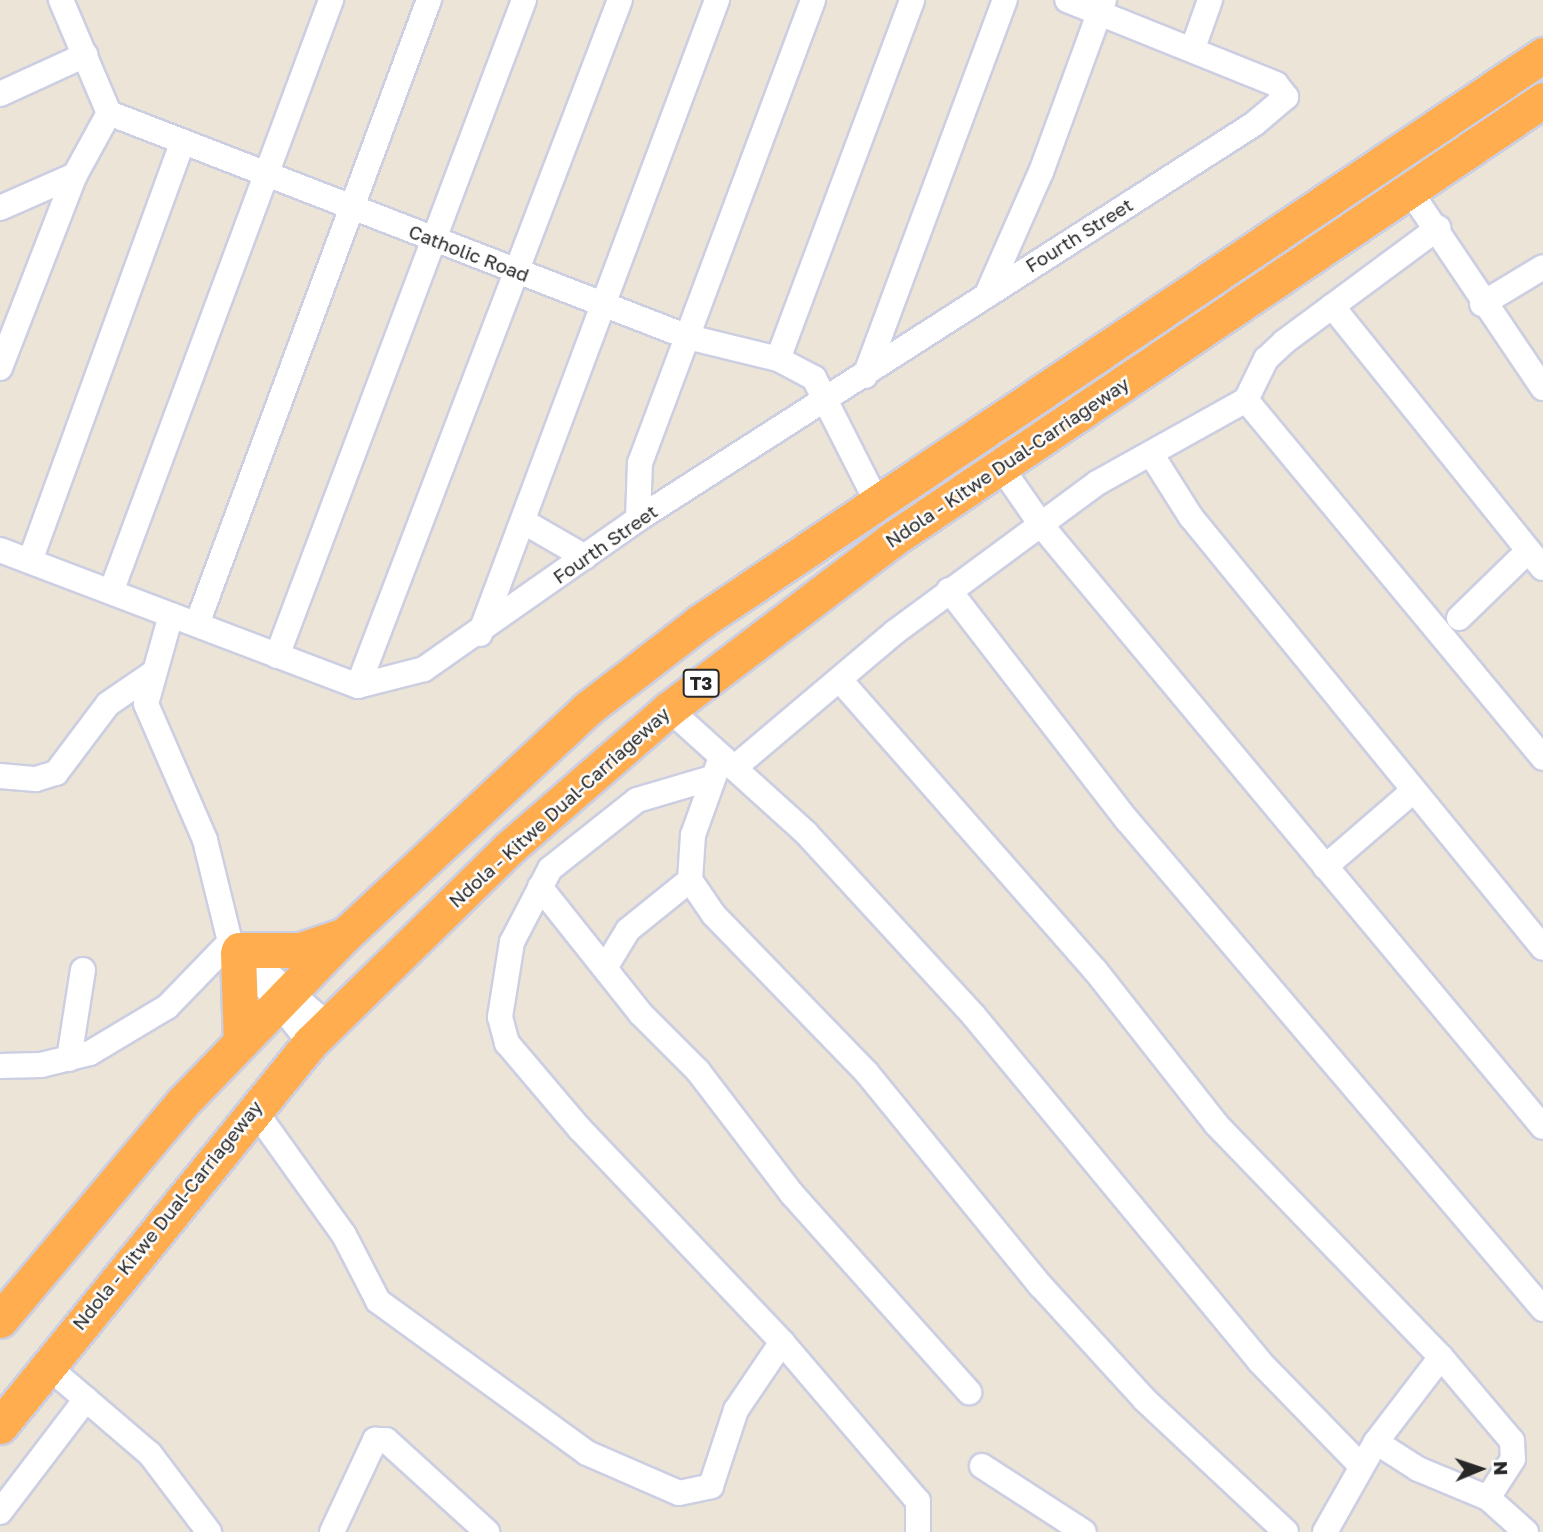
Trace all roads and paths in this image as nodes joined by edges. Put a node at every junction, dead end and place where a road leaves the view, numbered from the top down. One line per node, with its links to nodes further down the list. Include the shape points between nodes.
1 (61, 0): 14 (street)
2 (331, 0): 21 (street)
3 (429, 0): 24 (street)
4 (524, 0): 26 (street)
5 (620, 0): 28 (street)
6 (717, 0): 31 (street)
7 (813, 0): 33 (street)
8 (912, 0): 34 (street)
9 (1005, 0): 36 (street)
10 (1067, 0): 12 (street)
11 (1210, 0): 13 (street)
12 (1102, 6): 13 (street); 29 (street, via 1041,173)
13 (1193, 48): 29 (street, Fourth Street, via 1276,84 1286,97 1168,180)
14 (85, 55): 16 (street); 18 (street)
15 (1543, 55): 42 (highway, Ndola - Kitwe Dual-Carriageway / T3)
16 (0, 94)
17 (1543, 100): 22 (highway, Ndola - Kitwe Dual-Carriageway / T3)
18 (109, 113): 19 (street, Catholic Road); 20 (street)
19 (182, 144): 21 (street, Catholic Road); 49 (street)
20 (75, 175): 23 (street); 35 (street)
21 (267, 176): 24 (street, Catholic Road); 51 (street)
22 (1412, 194): 25 (street); 41 (highway, Ndola - Kitwe Dual-Carriageway / T3)
23 (0, 208)
24 (352, 208): 26 (street, Catholic Road); 54 (street)
25 (1438, 228): 30 (street); 32 (street)
26 (434, 239): 28 (street, Catholic Road); 56 (street)
27 (1543, 267): 30 (street)
28 (519, 272): 31 (street, Catholic Road); 59 (street)
29 (988, 292): 36 (street, Fourth Street)
30 (1482, 304): 37 (street)
31 (604, 305): 33 (street, Catholic Road); 44 (street)
32 (1332, 306): 39 (street, via 1266,359); 48 (street)
33 (688, 337): 34 (street, Catholic Road); 43 (street, via 640,463)
34 (778, 359): 38 (street, Catholic Road, via 814,378)
35 (0, 368)
36 (865, 376): 38 (street, Fourth Street)
37 (1543, 388)
38 (823, 398): 42 (street, Catholic Road); 43 (street, Fourth Street)
39 (1246, 400): 40 (street); 61 (street)
40 (1153, 457): 45 (street, via 1129,461); 64 (street, via 1191,517)
41 (1001, 467): 45 (street); 60 (highway, Ndola - Kitwe Dual-Carriageway / T3, via 784,617)
42 (878, 504): 68 (highway, Ndola - Kitwe Dual-Carriageway / T3, via 700,622 587,709)
43 (638, 519): 47 (street, Fourth Street)
44 (526, 523): 47 (street); 55 (street)
45 (1042, 526): 50 (street); 65 (street)
46 (0, 550): 49 (street)
47 (585, 557): 55 (street, Fourth Street)
48 (1536, 560): 53 (street)
49 (30, 561): 51 (street)
50 (949, 590): 58 (street); 80 (street, via 1126,820)
51 (111, 592): 52 (street)
52 (171, 615): 54 (street); 57 (street)
53 (1459, 618)
54 (197, 624): 56 (street)
55 (480, 635): 59 (street, Fourth Street, via 424,669)
56 (277, 656): 59 (street)
57 (150, 675): 63 (street, via 99,713 56,773 36,779); 69 (street, via 146,704 205,840)
58 (840, 680): 62 (street); 83 (street, via 1095,970 1216,1124)
59 (358, 686)
60 (669, 709): 62 (street); 74 (highway, Ndola - Kitwe Dual-Carriageway / T3, via 508,849)
61 (1543, 758)
62 (721, 769): 66 (street, via 693,835); 67 (street, via 637,800 572,847); 90 (street, via 806,833 965,1006 1259,1361)
63 (0, 776)
64 (1412, 792): 65 (street); 70 (street)
65 (1325, 867): 79 (street)
66 (690, 880): 71 (street, via 628,930); 98 (street, via 714,915 867,1073 1041,1286 1206,1464)
67 (540, 887): 71 (street); 82 (street, via 512,942 500,1017 507,1043 651,1210)
68 (347, 933): 69 (highway, via 300,950); 73 (highway, Ndola - Kitwe Dual-Carriageway / T3)
69 (235, 948): 73 (street); 75 (highway); 76 (street, via 167,1007)
70 (1543, 948)
71 (606, 968): 85 (street, via 714,1090 792,1194)
72 (82, 970): 76 (street)
73 (284, 998): 74 (street); 75 (highway, Ndola - Kitwe Dual-Carriageway / T3)
74 (319, 1033): 78 (highway, Ndola - Kitwe Dual-Carriageway / T3)
75 (241, 1042): 81 (highway, Ndola - Kitwe Dual-Carriageway / T3)
76 (69, 1059): 77 (street)
77 (0, 1066)
78 (253, 1108): 82 (street, via 344,1235 378,1301 587,1453 650,1483 691,1494 711,1486 736,1410); 84 (highway, Ndola - Kitwe Dual-Carriageway / T3)
79 (1543, 1127)
80 (1543, 1308)
81 (0, 1320)
82 (782, 1342): 96 (street, via 918,1501)
83 (1441, 1357): 88 (street); 91 (street, via 1515,1448)
84 (46, 1365): 86 (street); 87 (highway, Ndola - Kitwe Dual-Carriageway / T3)
85 (969, 1392)
86 (86, 1399): 92 (street); 93 (street, via 177,1482)
87 (0, 1426)
88 (1376, 1442): 90 (street); 91 (street, via 1418,1469)
89 (982, 1466): 97 (street)
90 (1361, 1466): 99 (street)
91 (1489, 1498): 100 (street)
92 (0, 1512)
93 (209, 1532)
94 (332, 1532): 95 (street, via 375,1440 386,1440)
95 (487, 1532)
96 (918, 1532)
97 (1084, 1532)
98 (1286, 1532)
99 (1325, 1532)
100 (1526, 1532)

